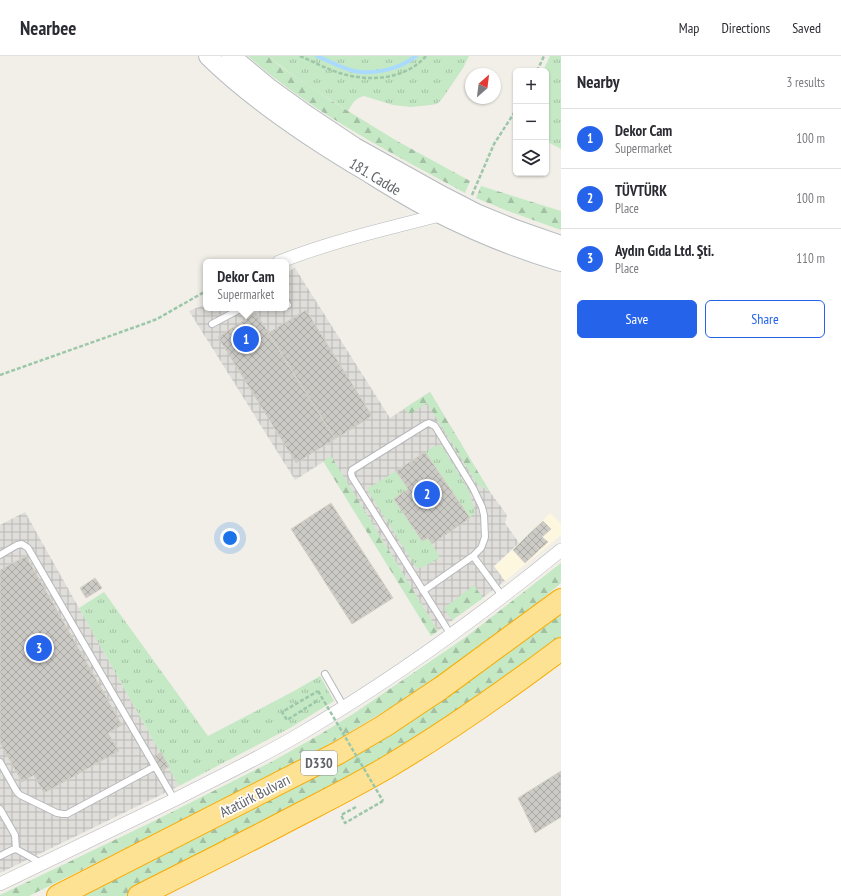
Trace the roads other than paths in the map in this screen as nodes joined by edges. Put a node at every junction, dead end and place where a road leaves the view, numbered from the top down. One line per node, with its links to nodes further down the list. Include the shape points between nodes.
1 (208, 56): 4 (street, 181. Cadde, via 260,101 299,130 349,162)
2 (231, 56): 3 (street, 181. Cadde, via 273,91 349,143)
3 (466, 208): 4 (street); 5 (street, 181. Cadde)
4 (441, 214): 6 (street, via 338,242); 7 (street, 181. Cadde, via 494,239)
5 (561, 245)
6 (287, 259)
7 (561, 262)
8 (236, 311): 9 (lane)
9 (212, 324)
10 (561, 550): 14 (street)
11 (0, 555): 21 (lane, via 17,545 22,544 28,548)
12 (473, 556): 13 (lane); 13 (lane, via 481,548 485,537 483,512 473,488 434,426 426,424 351,473); 14 (lane)
13 (423, 591): 16 (lane)
14 (503, 596): 16 (street)
15 (561, 600): 28 (highway, Atatürk Bulvarı / D330, via 441,688 344,750)
16 (451, 635): 19 (street)
17 (561, 649): 29 (highway, D330, via 484,705 386,768)
18 (325, 674): 19 (lane)
19 (345, 707): 22 (street, via 239,768)
20 (0, 762): 21 (lane, via 17,792 63,814)
21 (154, 767): 22 (lane)
22 (174, 800): 26 (street)
23 (0, 809): 24 (lane, via 15,835)
24 (16, 849): 25 (lane); 26 (lane)
25 (0, 856)
26 (42, 864): 27 (street)
27 (0, 884)
28 (58, 896)
29 (139, 896)

